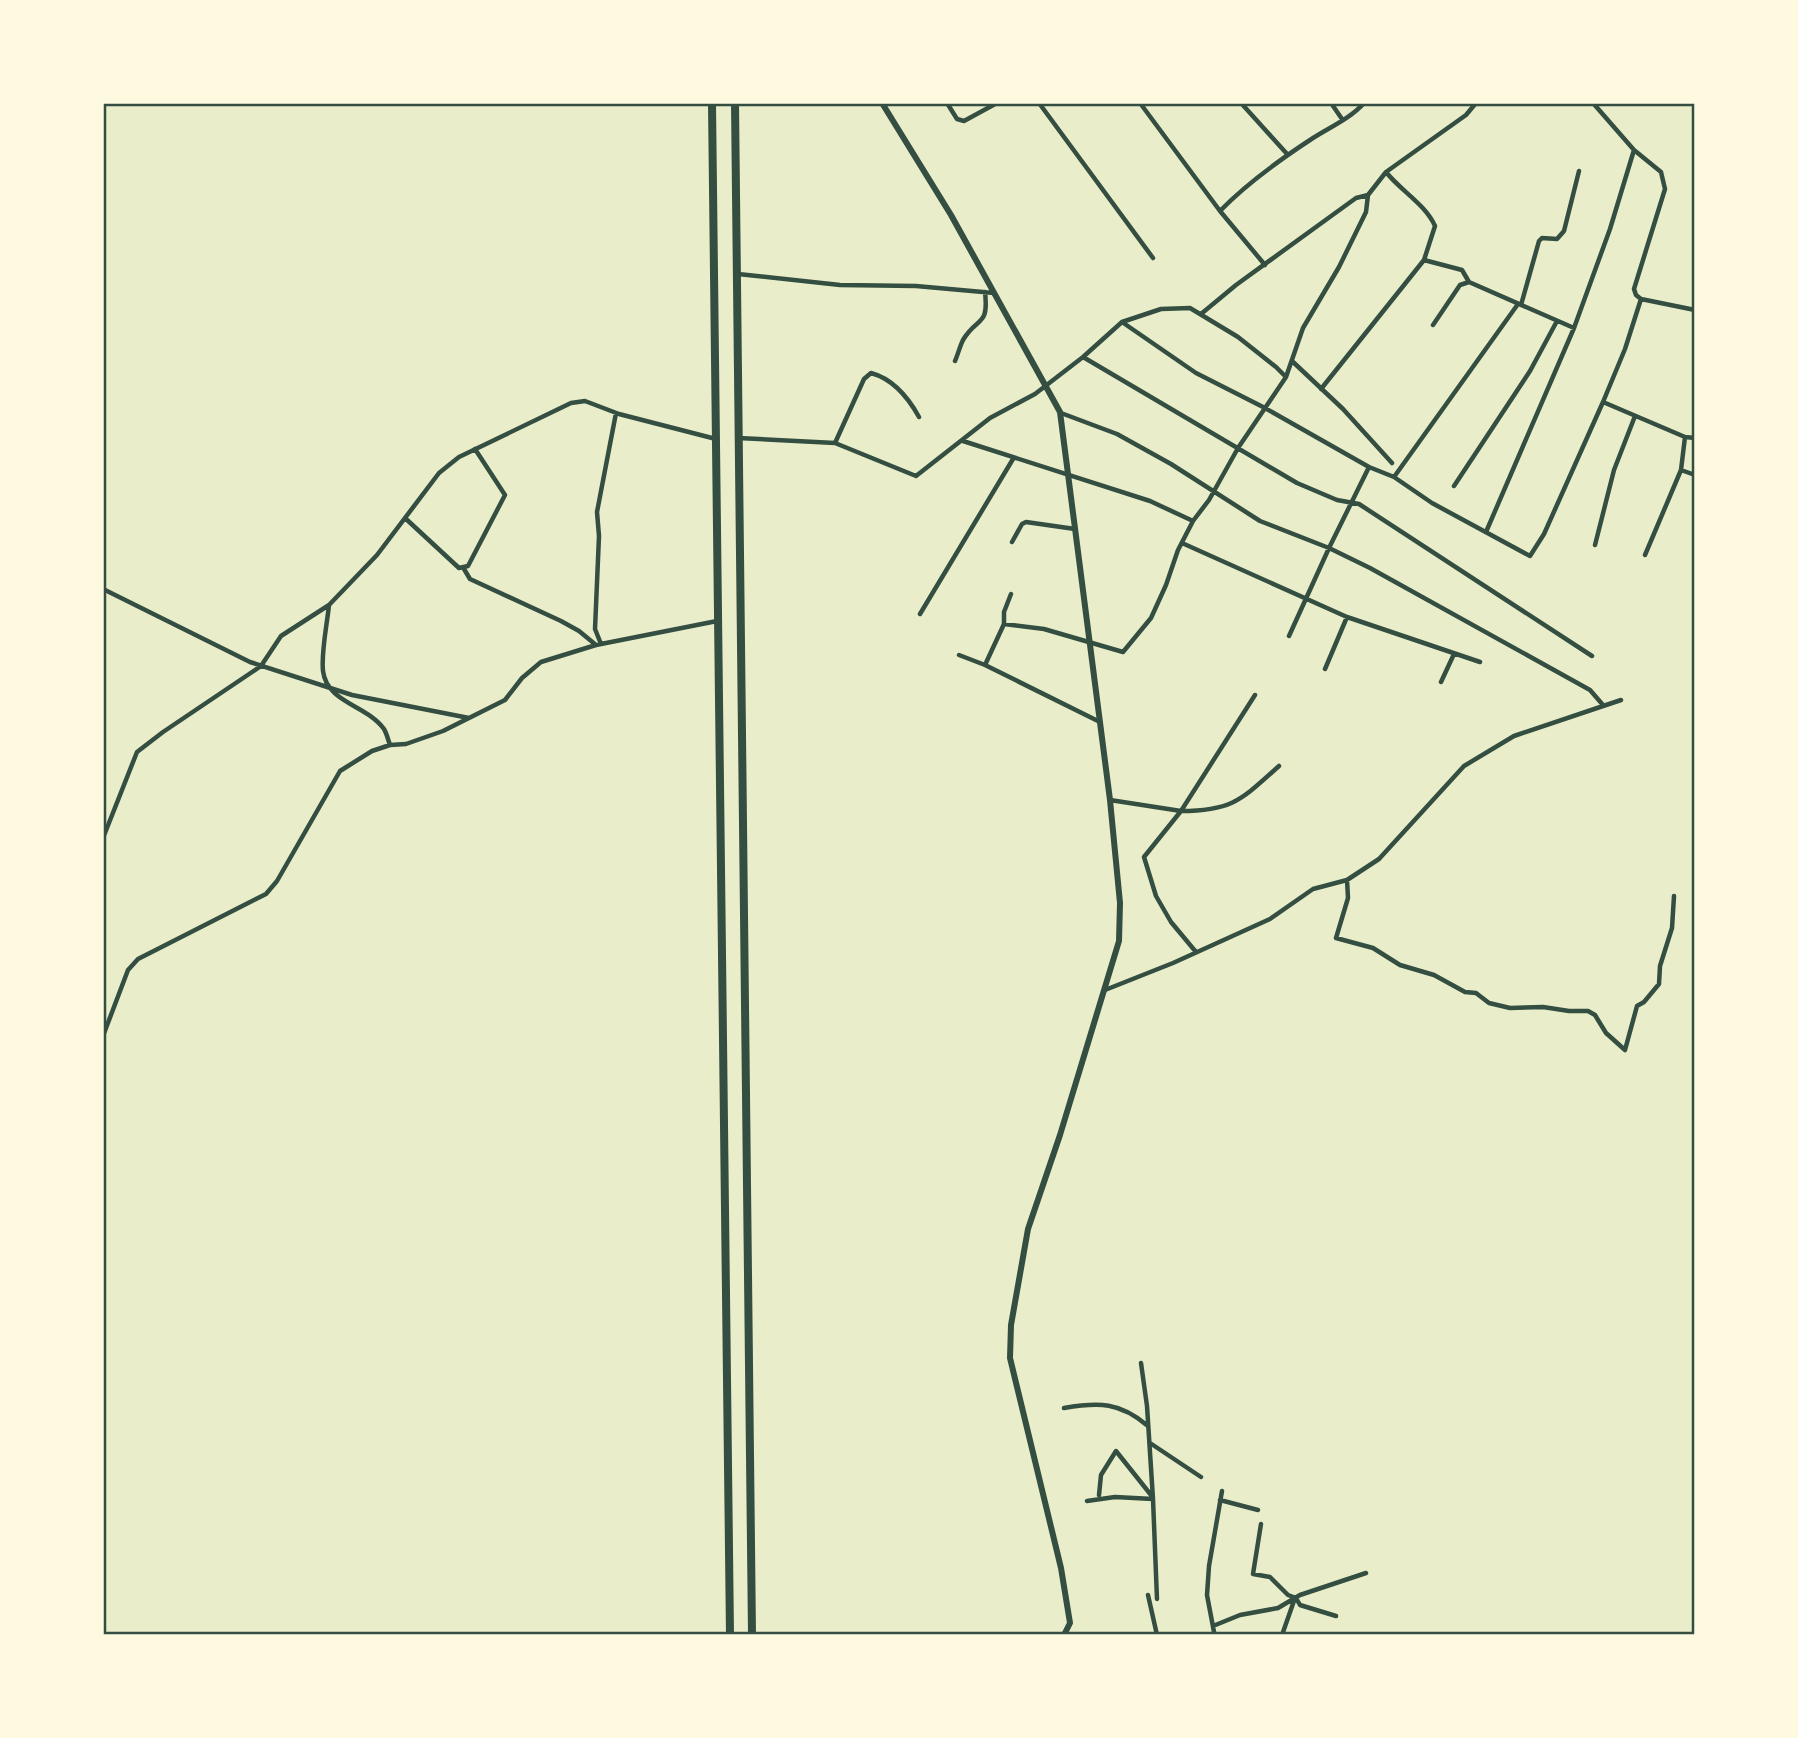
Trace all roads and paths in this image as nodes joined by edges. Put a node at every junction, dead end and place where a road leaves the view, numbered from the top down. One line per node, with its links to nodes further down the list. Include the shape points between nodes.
1 (712, 103): 50 (highway)
2 (735, 103): 23 (highway)
3 (882, 103): 26 (street)
4 (947, 103): 5 (street, via 957,119 964,121)
5 (997, 103)
6 (1040, 103): 20 (street)
7 (1140, 103): 19 (street)
8 (1241, 103): 15 (street)
9 (1331, 103): 13 (street)
10 (1364, 103): 13 (street)
11 (1476, 103): 17 (street)
12 (1593, 103): 14 (street)
13 (1342, 119): 15 (street)
14 (1634, 150): 27 (street, via 1661,172 1665,189 1634,289); 34 (street)
15 (1287, 155): 19 (street)
16 (1579, 171): 28 (street, via 1564,231 1557,239 1539,241)
17 (1386, 172): 18 (street); 21 (street, via 1435,226)
18 (1368, 195): 22 (street, via 1356,198); 37 (street, via 1366,212 1303,328)
19 (1220, 211): 22 (street)
20 (1153, 258)
21 (1424, 260): 24 (street, via 1462,270); 40 (street)
22 (1265, 265): 30 (street)
23 (738, 274): 25 (street, via 840,285); 48 (highway)
24 (1469, 282): 28 (street); 33 (street, via 1460,285)
25 (985, 292): 26 (street); 36 (street, via 987,310 964,339)
26 (994, 293): 39 (street)
27 (1641, 299): 29 (street); 41 (street)
28 (1520, 305): 31 (street); 61 (street)
29 (1695, 310)
30 (1201, 314): 32 (street, via 1190,308 1161,310); 38 (street, via 1238,337)
31 (1557, 321): 34 (street); 62 (street, via 1530,371)
32 (1122, 322): 35 (street); 42 (street, via 1196,373)
33 (1433, 325)
34 (1574, 328): 68 (street)
35 (1083, 357): 39 (street); 53 (street)
36 (955, 361)
37 (1292, 361): 38 (street); 40 (street)
38 (1286, 377): 42 (street)
39 (1046, 384): 43 (street); 51 (street)
40 (1321, 389): 56 (street)
41 (1603, 402): 46 (street); 68 (street, via 1530,556)
42 (1265, 408): 53 (street); 57 (street)
43 (1060, 412): 59 (street); 63 (street, via 1117,434)
44 (616, 413): 50 (street); 54 (street, via 585,401 571,403); 85 (street, via 597,512)
45 (919, 416): 52 (street, via 898,388 871,373)
46 (1635, 416): 47 (street); 71 (street, via 1614,470)
47 (1685, 437): 49 (street); 58 (street)
48 (738, 438): 52 (street); 129 (highway)
49 (1695, 438)
50 (716, 439): 81 (highway)
51 (962, 440): 52 (street, via 916,476); 55 (street)
52 (835, 443)
53 (1238, 448): 63 (street); 64 (street, via 1297,483)
54 (475, 449): 65 (street, via 439,473); 74 (street, via 505,495)
55 (1013, 459): 59 (street); 79 (street)
56 (1392, 463)
57 (1369, 467): 61 (street); 64 (street)
58 (1681, 470): 60 (street); 73 (street)
59 (1067, 473): 66 (street, via 1150,501); 67 (street)
60 (1695, 475)
61 (1394, 477): 68 (street)
62 (1454, 486)
63 (1213, 492): 66 (street); 72 (street, via 1260,521)
64 (1350, 503): 72 (street); 88 (street, via 1359,504)
65 (405, 518): 74 (street); 78 (street)
66 (1193, 522): 70 (street)
67 (1074, 529): 69 (street, via 1026,522); 84 (street)
68 (1486, 532)
69 (1012, 542)
70 (1182, 543): 77 (street); 84 (street, via 1151,618 1123,652)
71 (1595, 545)
72 (1329, 548): 77 (street); 97 (street, via 1590,690)
73 (1646, 555)
74 (464, 569): 85 (street, via 470,579 561,621)
75 (103, 589): 91 (street)
76 (1011, 594): 82 (street)
77 (1306, 599): 80 (street); 83 (street)
78 (329, 606): 91 (street, via 281,636); 94 (street, via 323,671)
79 (920, 614)
80 (1348, 617): 86 (street); 92 (street)
81 (718, 621): 85 (street); 128 (highway)
82 (1004, 624): 84 (street, via 1044,629); 90 (street)
83 (1289, 636)
84 (1089, 643): 99 (street)
85 (598, 644): 98 (street, via 541,662 505,700)
86 (1454, 654): 89 (street); 93 (street)
87 (959, 655): 90 (street)
88 (1592, 656)
89 (1480, 662)
90 (985, 665): 99 (street)
91 (261, 666): 94 (street); 104 (street, via 137,752)
92 (1325, 669)
93 (1441, 682)
94 (328, 688): 98 (street); 100 (street, via 377,722)
95 (1255, 695): 103 (street)
96 (1621, 700): 97 (street)
97 (1603, 705): 105 (street, via 1514,736 1464,766 1379,859)
98 (470, 718): 100 (street, via 406,744)
99 (1100, 722): 102 (street)
100 (390, 745): 109 (street, via 340,771 266,894 138,958 128,970)
101 (1279, 766): 103 (street, via 1227,806)
102 (1110, 800): 103 (street); 108 (street, via 1119,941)
103 (1181, 810): 107 (street, via 1144,857 1156,896)
104 (103, 838)
105 (1347, 880): 106 (street, via 1348,898 1336,938 1373,948 1400,965 1434,975 1489,1003 1588,1011 1625,1050 1637,1006 1659,984); 107 (street, via 1313,889 1269,919)
106 (1674, 896)
107 (1196, 951): 108 (street)
108 (1105, 990): 127 (street, via 1028,1229 1011,1325 1010,1358)
109 (103, 1036)
110 (1141, 1363): 112 (street)
111 (1064, 1408): 112 (street, via 1095,1403 1113,1406)
112 (1148, 1427): 113 (street)
113 (1149, 1443): 114 (street); 117 (street)
114 (1201, 1477)
115 (1222, 1491): 118 (street)
116 (1099, 1495): 117 (street, via 1101,1475 1116,1451)
117 (1153, 1499): 119 (street); 125 (street)
118 (1220, 1500): 120 (street); 124 (street, via 1207,1595 1213,1629 1240,1615 1278,1608)
119 (1087, 1501)
120 (1258, 1510)
121 (1261, 1524): 124 (street, via 1253,1574 1270,1577)
122 (1366, 1573): 124 (street)
123 (1147, 1595): 132 (street)
124 (1296, 1598): 126 (street, via 1300,1605); 133 (street)
125 (1157, 1600)
126 (1336, 1616)
127 (1070, 1623): 130 (street); 131 (street)
128 (730, 1635)
129 (752, 1635)
130 (1064, 1635)
131 (1072, 1635)
132 (1157, 1635)
133 (1282, 1635)

